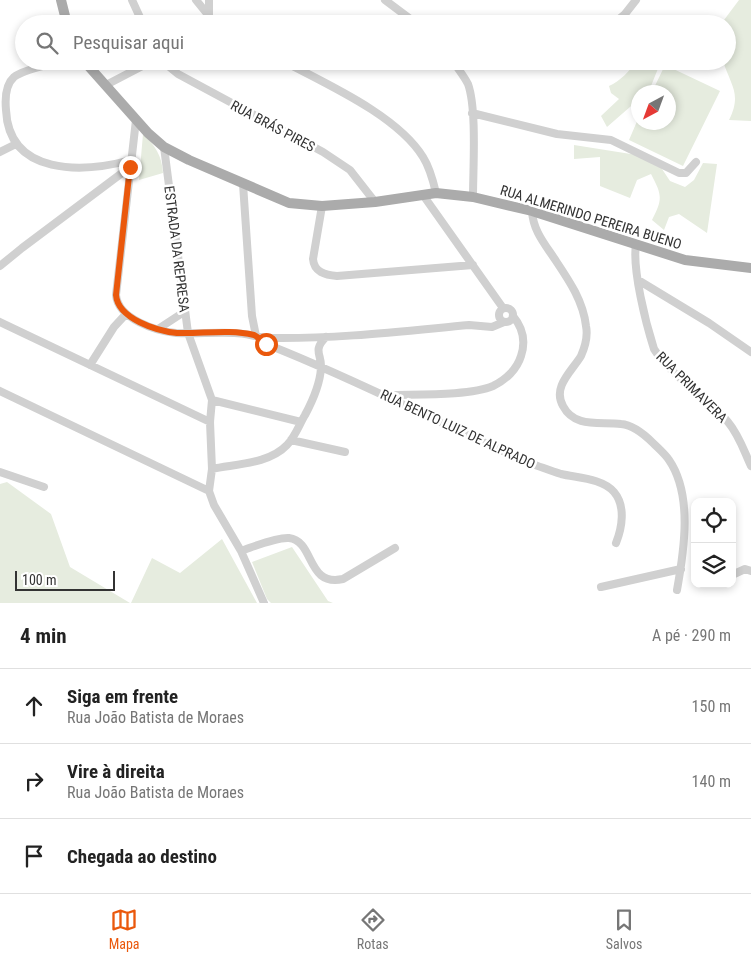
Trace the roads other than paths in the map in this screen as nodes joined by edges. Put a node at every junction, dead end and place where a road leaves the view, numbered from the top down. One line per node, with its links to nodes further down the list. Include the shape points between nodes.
1 (61, 0): 7 (main road)
2 (132, 0): 8 (street)
3 (196, 0): 9 (street)
4 (209, 0): 10 (street)
5 (386, 0): 11 (street)
6 (636, 0): 12 (street)
7 (65, 15)
8 (140, 15)
9 (208, 15)
10 (209, 15)
11 (405, 15)
12 (624, 15)
13 (32, 70): 22 (street, via 19,74 9,83 7,120)
14 (92, 70): 19 (main road, RUA ALMERINDO PEREIRA BUENO)
15 (135, 70): 19 (street)
16 (173, 70): 31 (street, RUA BRÁS PIRES, via 343,165)
17 (300, 70): 28 (street, via 400,130 424,158)
18 (459, 70): 20 (street, via 467,83)
19 (106, 85): 21 (main road, RUA ALMERINDO PEREIRA BUENO)
20 (472, 113): 25 (street, via 557,134 611,140 679,173 686,173); 30 (street)
21 (136, 120): 23 (main road, RUA ALMERINDO PEREIRA BUENO); 26 (street)
22 (16, 144): 24 (street); 26 (street, via 38,161 53,165)
23 (164, 146): 27 (main road, RUA ALMERINDO PEREIRA BUENO); 40 (street, ESTRADA DA REPRESA)
24 (0, 152)
25 (696, 162)
26 (130, 164): 36 (street); 41 (street, via 116,295)
27 (243, 184): 32 (main road, RUA ALMERINDO PEREIRA BUENO, via 289,203); 48 (street)
28 (436, 193): 29 (main road, RUA ALMERINDO PEREIRA BUENO); 30 (main road, RUA ALMERINDO PEREIRA BUENO)
29 (423, 195): 31 (main road, RUA ALMERINDO PEREIRA BUENO); 35 (street)
30 (473, 197): 33 (main road, RUA ALMERINDO PEREIRA BUENO)
31 (375, 202): 32 (main road, RUA ALMERINDO PEREIRA BUENO)
32 (322, 206): 35 (street, via 313,264 324,274 337,276)
33 (532, 211): 34 (main road, RUA ALMERINDO PEREIRA BUENO); 68 (street, via 538,234 576,291 587,327 586,342 580,356 562,384 562,405 575,418 588,423 622,424 633,428 669,460 677,478 685,516)
34 (636, 244): 37 (main road, RUA ALMERINDO PEREIRA BUENO, via 694,262); 38 (street, RUA PRIMAVERA)
35 (473, 265): 39 (street)
36 (0, 266)
37 (751, 268)
38 (638, 280): 50 (street, via 709,322); 60 (street, RUA PRIMAVERA, via 654,349 682,380 727,420)
39 (501, 310): 42 (street, via 510,309); 44 (street, via 499,317); 45 (street)
40 (184, 312): 46 (street); 47 (street, ESTRADA DA REPRESA)
41 (126, 314): 46 (street); 51 (street)
42 (513, 316): 44 (street); 54 (street, via 521,329 523,349 513,371 505,379 493,386 462,392)
43 (0, 322): 51 (street)
44 (504, 322): 45 (street)
45 (484, 325): 49 (street)
46 (158, 328): 47 (street)
47 (188, 333): 48 (street); 55 (street, ESTRADA DA REPRESA)
48 (256, 336): 49 (street); 52 (street, RUA BENTO LUIZ DE ALPRADO, via 271,346)
49 (326, 337): 52 (street, via 319,346)
50 (751, 352)
51 (90, 365): 56 (street)
52 (321, 367): 54 (street, RUA BENTO LUIZ DE ALPRADO); 57 (street, via 314,395)
53 (0, 391): 64 (street)
54 (385, 395): 65 (street, RUA BENTO LUIZ DE ALPRADO, via 537,466 605,485 614,492 621,506)
55 (212, 400): 56 (street, ESTRADA DA REPRESA); 57 (street)
56 (210, 422): 61 (street, ESTRADA DA REPRESA)
57 (301, 422): 58 (street)
58 (290, 440): 59 (street); 61 (street, via 278,451 256,461)
59 (344, 452)
60 (751, 466)
61 (212, 469): 64 (street, ESTRADA DA REPRESA)
62 (0, 472): 63 (street)
63 (44, 487)
64 (208, 491): 67 (street)
65 (616, 543)
66 (395, 548): 67 (street, via 335,580 328,580 316,570 296,540 279,539)
67 (241, 551): 73 (street)
68 (681, 569): 71 (street); 72 (street)
69 (751, 570): 70 (street)
70 (736, 573)
71 (601, 587)
72 (677, 590)
73 (264, 603)

